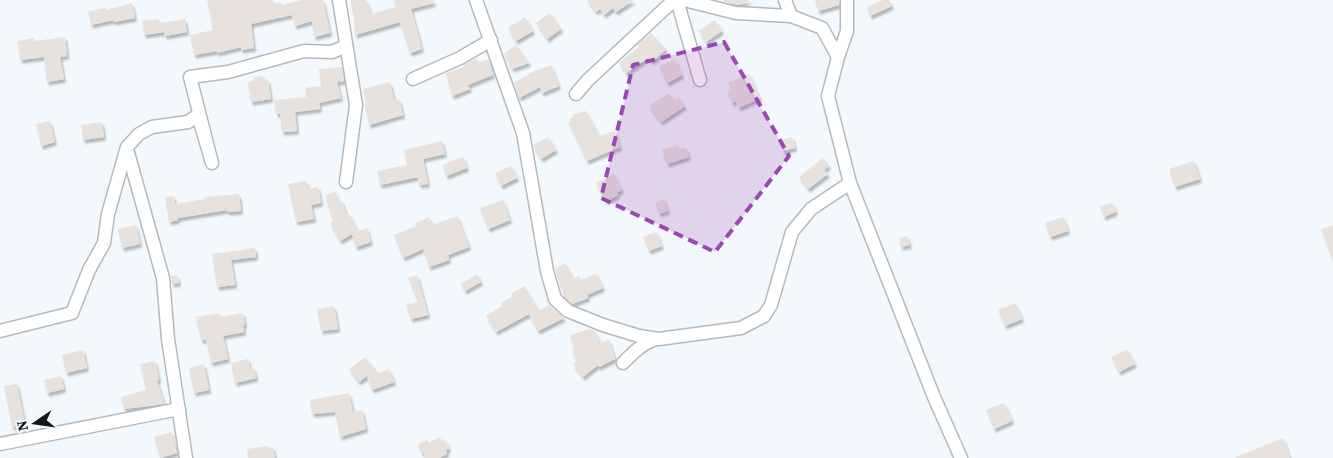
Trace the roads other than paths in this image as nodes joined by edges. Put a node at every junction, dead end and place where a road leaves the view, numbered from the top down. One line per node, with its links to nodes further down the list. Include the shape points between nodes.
1 (339, 0): 9 (street)
2 (476, 0): 8 (street)
3 (676, 0): 12 (street); 13 (street)
4 (684, 0): 7 (street, via 736,13)
5 (785, 0): 7 (street)
6 (847, 0): 10 (street, via 847,31)
7 (791, 16): 10 (street, via 822,28)
8 (491, 40): 11 (street, via 460,58); 18 (street, via 523,133 547,271 555,299 568,311 603,325)
9 (346, 46): 14 (street, via 332,52 304,51 228,72 190,77 212,163 198,115 188,122 152,127 139,134); 15 (street, via 356,105)
10 (838, 57): 16 (street, via 828,96)
11 (412, 78)
12 (700, 80)
13 (576, 94)
14 (127, 147): 17 (street, via 108,214 104,243 72,313); 20 (street, via 163,278)
15 (346, 182)
16 (850, 183): 18 (street, via 811,209 792,232 764,316 741,328); 23 (street)
17 (0, 331)
18 (658, 339): 19 (street, via 640,346)
19 (623, 363)
20 (179, 409): 21 (street); 22 (street)
21 (0, 444)
22 (186, 458)
23 (961, 458)

